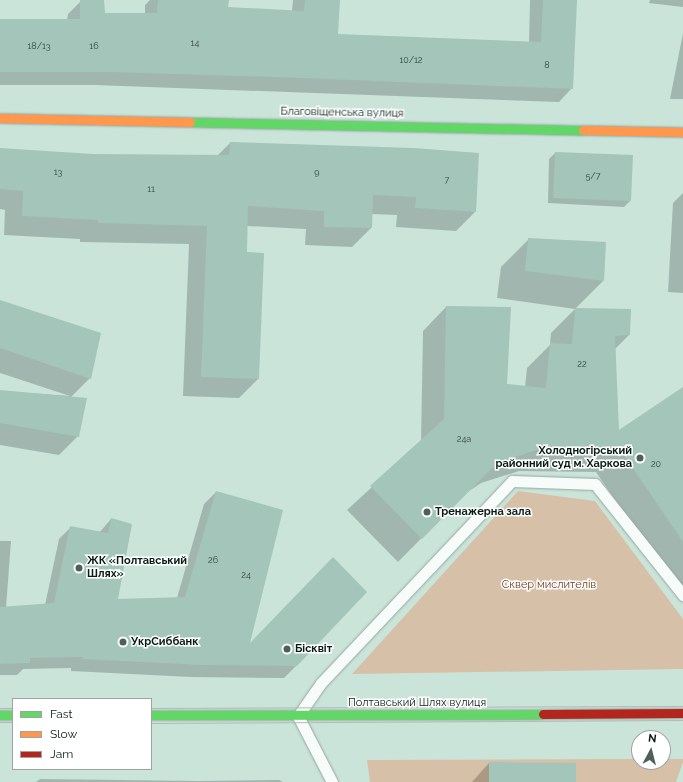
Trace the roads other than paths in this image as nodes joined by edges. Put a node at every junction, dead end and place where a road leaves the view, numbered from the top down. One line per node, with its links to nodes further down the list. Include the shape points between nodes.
1 (0, 118): 2 (street, Благовіщенська вулиця)
2 (683, 132)
3 (683, 595): 8 (lane, via 594,484 512,481 321,683)
4 (683, 714): 8 (street, Полтавський Шлях вулиця)
5 (0, 715): 6 (street)
6 (12, 715)
7 (152, 715): 8 (street, Полтавський Шлях вулиця)
8 (298, 716): 9 (lane)
9 (332, 782)

